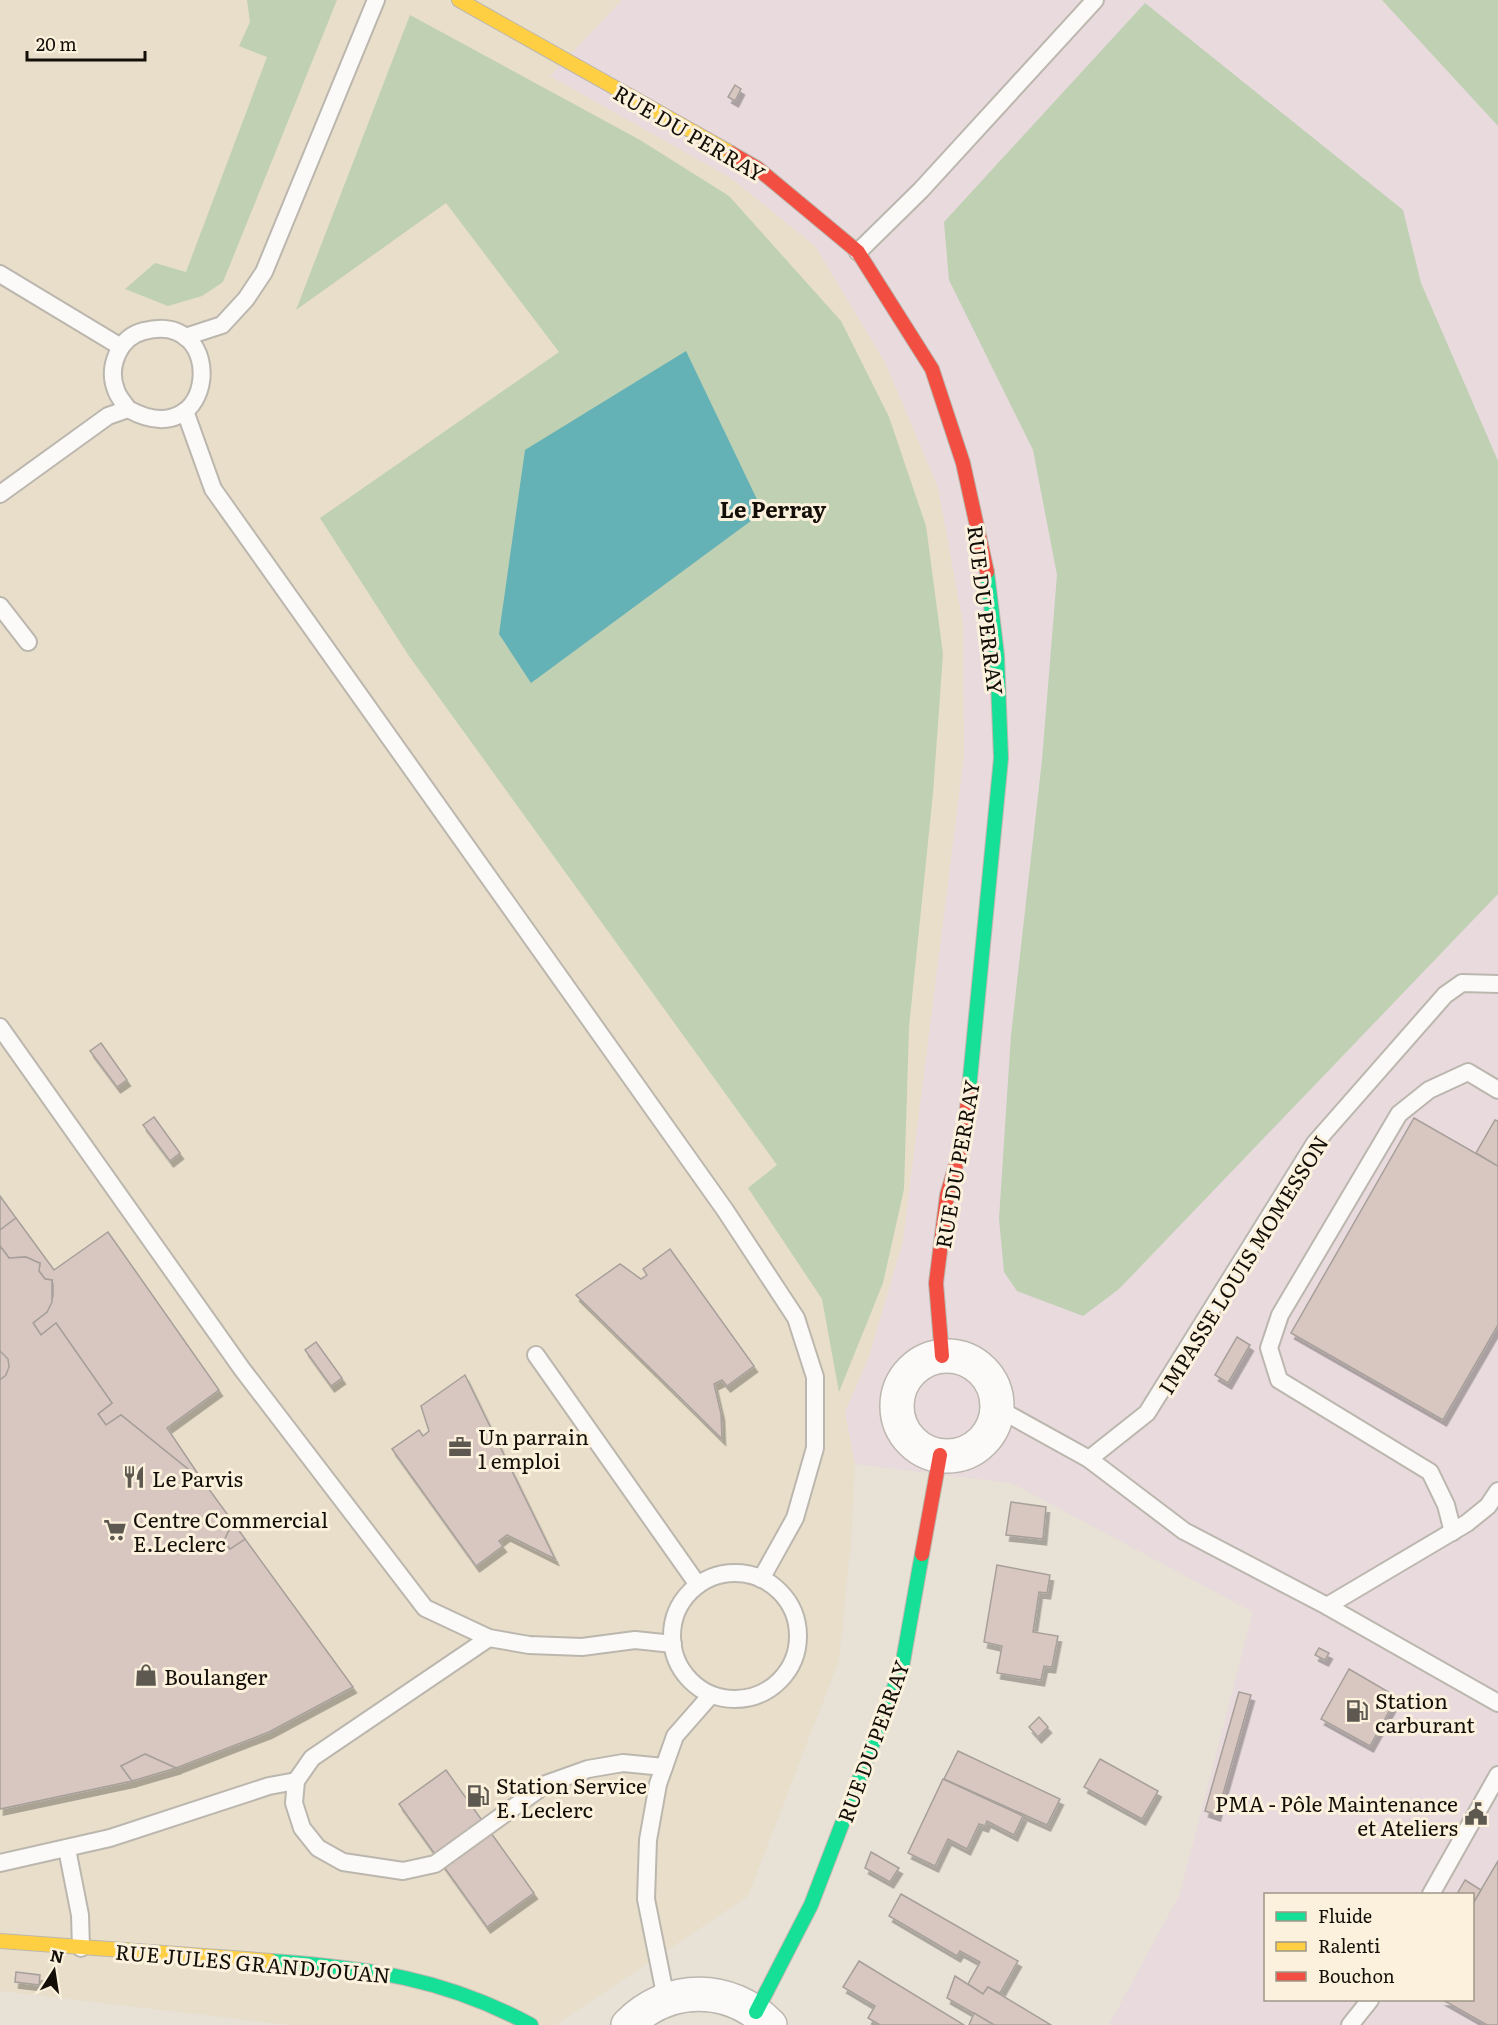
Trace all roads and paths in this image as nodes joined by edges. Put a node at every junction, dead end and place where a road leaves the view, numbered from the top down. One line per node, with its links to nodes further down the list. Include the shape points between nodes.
1 (376, 0): 6 (lane, via 264,272 222,325)
2 (459, 0): 4 (street, RUE DU PERRAY, via 757,168)
3 (1095, 0): 4 (lane, via 921,190)
4 (858, 252): 17 (street, RUE DU PERRAY, via 932,369 963,463 983,546 997,655 1001,758 964,1138 947,1195 936,1283)
5 (0, 274): 7 (lane)
6 (186, 338): 7 (lane, via 156,328 140,332); 9 (lane, via 199,354 203,369 196,399)
7 (121, 346): 8 (lane, via 112,377 116,392)
8 (128, 409): 9 (lane, via 158,420); 10 (lane, via 108,416)
9 (185, 411): 23 (lane, via 213,489 725,1210 796,1318 815,1377 815,1448 795,1518)
10 (0, 494)
11 (0, 606): 12 (lane)
12 (28, 642)
13 (1498, 984): 20 (lane, IMPASSE LOUIS MOMESSON, via 1462,983 1445,994 1315,1143 1147,1413)
14 (0, 1027): 26 (lane, via 242,1369 425,1608)
15 (1498, 1090): 22 (lane, via 1468,1072 1430,1090 1399,1114 1280,1315 1269,1348 1279,1380 1430,1472)
16 (536, 1355): 24 (lane)
17 (942, 1356): 18 (street, via 960,1357 988,1376); 19 (street, via 927,1360 903,1381 897,1413 912,1441 925,1451)
18 (997, 1408): 19 (street, via 994,1425 985,1439 964,1452); 20 (lane)
19 (940, 1455): 40 (street, RUE DU PERRAY, via 902,1668)
20 (1089, 1459): 25 (lane, via 1184,1531)
21 (1498, 1491): 22 (lane, via 1488,1506)
22 (1453, 1532): 25 (lane)
23 (760, 1579): 24 (lane, via 739,1573 717,1576); 28 (lane, via 778,1590 792,1608 798,1629 797,1651 774,1686 754,1696 733,1699)
24 (698, 1585): 27 (lane, via 677,1612)
25 (1327, 1606): 29 (lane)
26 (489, 1638): 27 (lane, via 550,1646 582,1647 635,1640); 32 (lane, via 312,1758)
27 (673, 1644): 28 (lane, via 685,1674)
28 (711, 1695): 30 (lane, via 675,1736)
29 (1498, 1703)
30 (664, 1767): 32 (lane, via 623,1763 588,1769 546,1784 435,1864 403,1871 343,1862 318,1848 299,1819 294,1803); 38 (lane, via 648,1840 646,1899)
31 (1498, 1775): 35 (lane)
32 (296, 1781): 33 (lane)
33 (67, 1849): 34 (lane); 37 (lane, via 80,1915)
34 (0, 1863)
35 (1432, 1893)
36 (0, 1941): 37 (street, RUE JULES GRANDJOUAN)
37 (81, 1948): 41 (street, RUE JULES GRANDJOUAN, via 366,1968 466,1992)
38 (666, 1999): 40 (street, via 714,1994); 42 (street, via 646,2009)
39 (1369, 2001): 43 (lane)
40 (763, 2018)
41 (531, 2025)
42 (628, 2025)
43 (1350, 2025)

